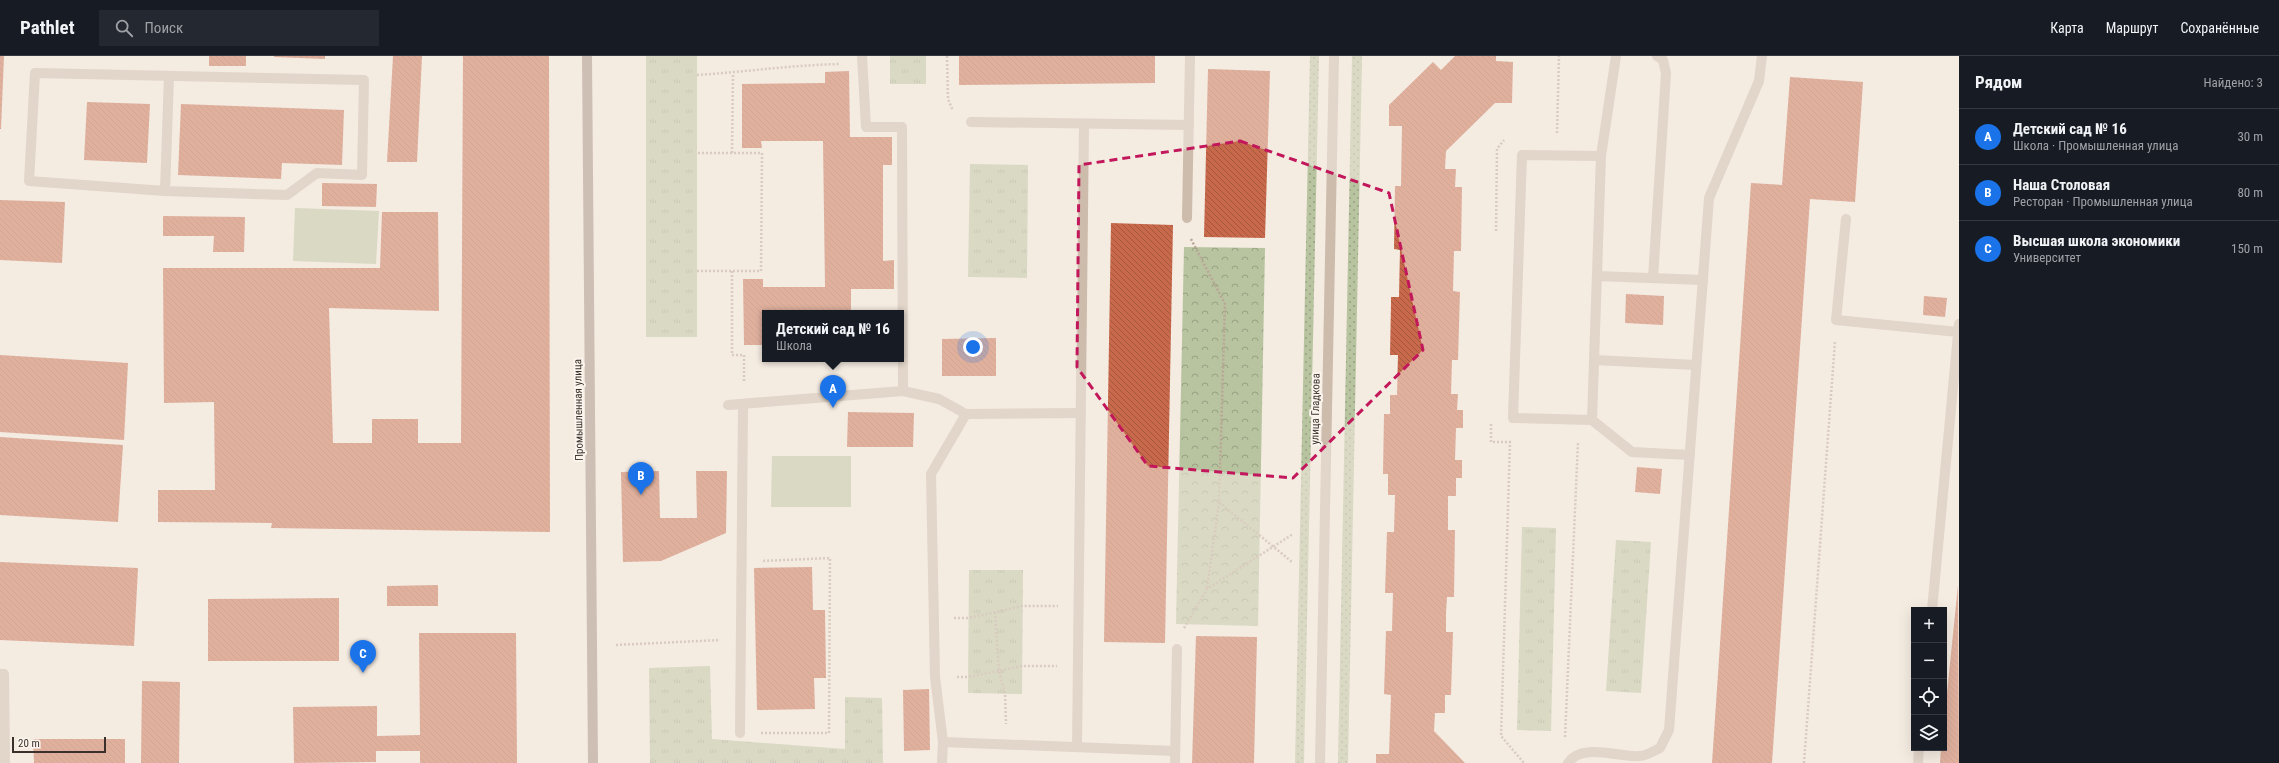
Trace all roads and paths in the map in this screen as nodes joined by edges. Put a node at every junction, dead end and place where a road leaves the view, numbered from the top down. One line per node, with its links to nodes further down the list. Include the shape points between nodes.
1 (587, 56): 65 (street, Промышленная улица)
2 (948, 56): 12 (path, via 948,99 955,115)
3 (1190, 56): 14 (street)
4 (1334, 56): 68 (street, улица Гладкова)
5 (1616, 56): 17 (street)
6 (1657, 56): 24 (street, via 1662,60 1666,73)
7 (1762, 56): 25 (street, via 1759,81 1709,198)
8 (862, 60): 9 (path); 26 (street, via 866,127 902,127)
9 (733, 73): 10 (path); 16 (path)
10 (697, 75)
11 (169, 76): 18 (street); 18 (street, via 35,73 29,181); 18 (street, via 364,80 362,175 317,173 287,195)
12 (971, 122): 13 (street)
13 (1084, 124): 14 (street); 35 (street)
14 (1189, 125): 19 (street)
15 (697, 153): 16 (path)
16 (732, 153): 22 (path, via 762,154 762,161 761,271)
17 (1601, 156): 23 (street); 37 (street, via 1522,155 1513,418)
18 (165, 191)
19 (1187, 218): 40 (path, via 1187,232 1225,304)
20 (1846, 219): 27 (street)
21 (697, 271): 22 (path)
22 (732, 271): 33 (path, via 732,355 744,355)
23 (1598, 276): 24 (street); 29 (street)
24 (1653, 278): 25 (street)
25 (1703, 280): 31 (street)
26 (903, 310)
27 (1836, 320): 28 (street); 69 (path)
28 (1959, 328): 47 (street)
29 (1594, 360): 31 (street); 38 (street)
30 (903, 362): 32 (street)
31 (1696, 365): 39 (street)
32 (903, 390): 33 (street); 36 (street, via 939,399)
33 (743, 404): 34 (street); 43 (street)
34 (728, 405)
35 (1081, 413): 36 (street); 46 (street)
36 (966, 414): 49 (street, via 930,474)
37 (1579, 419): 38 (street); 63 (path, via 1565,735)
38 (1592, 420): 39 (street, via 1632,452)
39 (1690, 455): 63 (street, via 1669,730 1660,748 1641,756 1587,752)
40 (1219, 502): 42 (path); 45 (path)
41 (1293, 534): 42 (path)
42 (1274, 546): 44 (path); 45 (path)
43 (742, 562): 50 (street); 57 (path, via 830,558 829,733)
44 (1292, 562)
45 (1207, 589): 52 (path, via 1177,640)
46 (1078, 606): 48 (path, via 1022,606); 53 (street)
47 (1932, 607)
48 (995, 612): 49 (path, via 969,618); 54 (path)
49 (934, 618): 56 (street)
50 (741, 639): 51 (path); 57 (street)
51 (616, 645)
52 (1177, 649): 61 (street)
53 (1078, 666): 54 (path, via 1022,666); 60 (street)
54 (999, 671): 56 (path, via 968,677); 59 (path, via 1005,693)
55 (0, 674): 64 (street, via 4,674)
56 (935, 677): 58 (street)
57 (740, 733)
58 (942, 742): 59 (street); 66 (street)
59 (1006, 744): 60 (street)
60 (1076, 747): 61 (street)
61 (1175, 751): 67 (street)
62 (1919, 751): 70 (street)
63 (1570, 761)
64 (5, 763)
65 (593, 763)
66 (942, 763)
67 (1175, 763)
68 (1320, 763)
69 (1804, 763)
70 (1918, 763)

